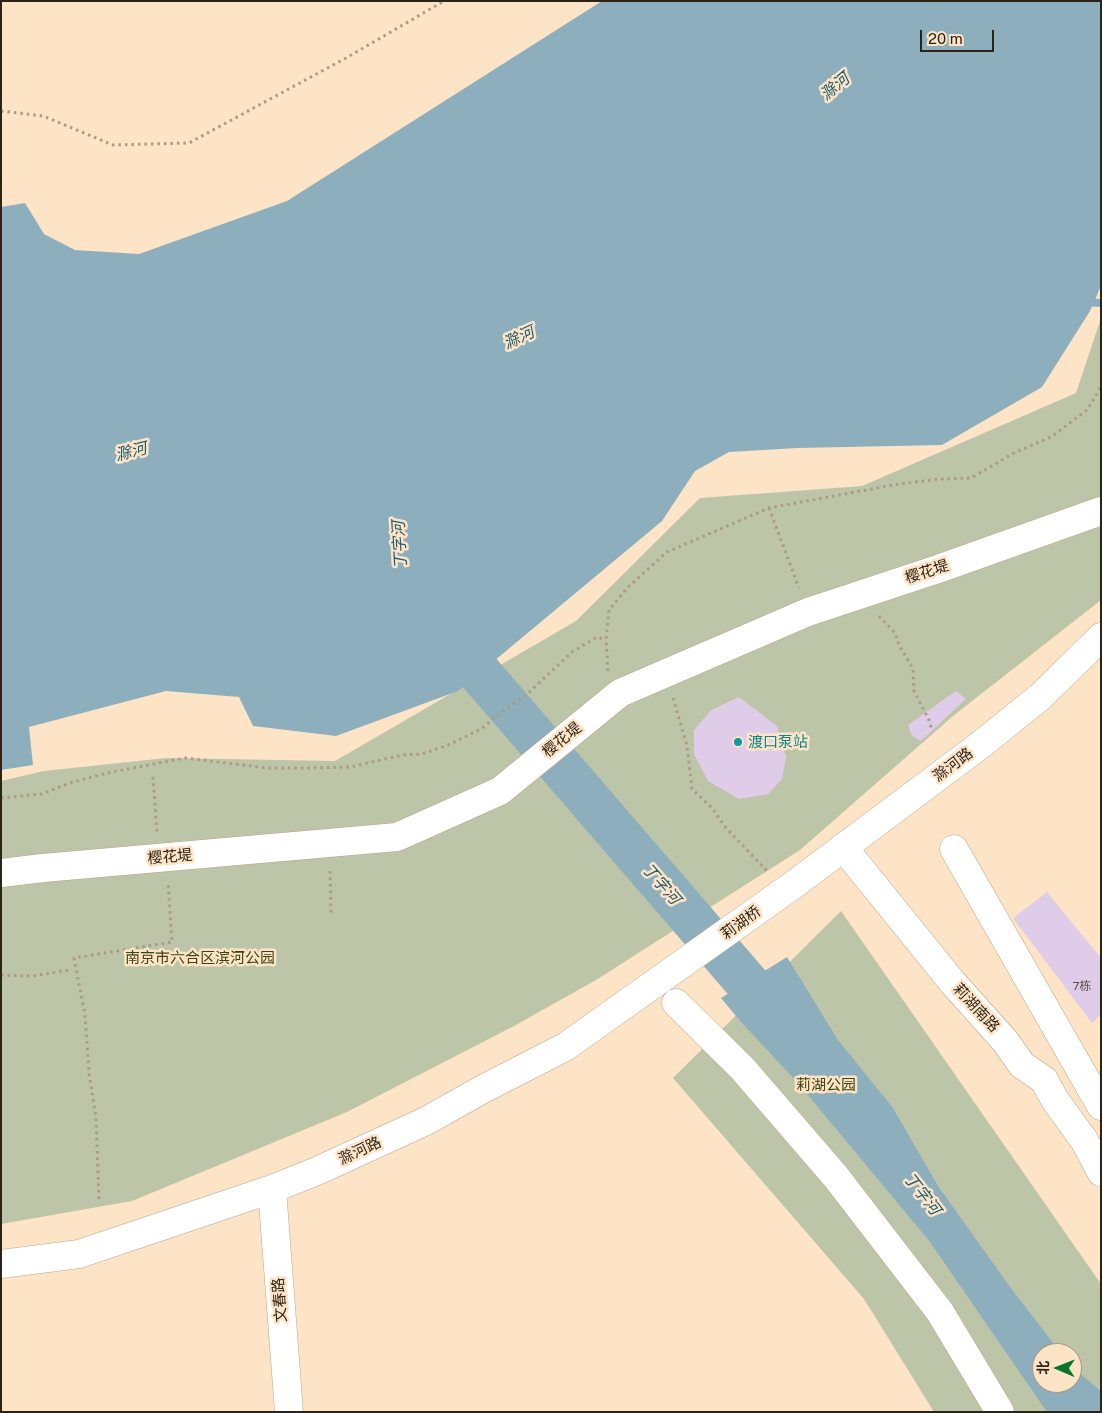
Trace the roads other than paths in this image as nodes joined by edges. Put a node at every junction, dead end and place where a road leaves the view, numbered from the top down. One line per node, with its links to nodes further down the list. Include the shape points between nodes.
1 (1101, 511): 5 (street, 樱花堤, via 808,612 620,693 500,791 397,837)
2 (1101, 637): 3 (street, 滁河路, via 1040,697)
3 (843, 847): 6 (street, 滁河路); 10 (street, 莉湖南路, via 952,984 1006,1040 1022,1064 1044,1080)
4 (954, 849): 9 (street)
5 (1, 873)
6 (796, 883): 7 (street, 莉湖桥)
7 (686, 963): 11 (street, 滁河路, via 565,1047 426,1121)
8 (676, 1003): 14 (street, via 742,1068 836,1177 940,1312)
9 (1101, 1106)
10 (1101, 1172)
11 (272, 1189): 12 (street, 滁河路, via 79,1254); 13 (street, 文春路)
12 (1, 1264)
13 (289, 1412)
14 (1000, 1412)

